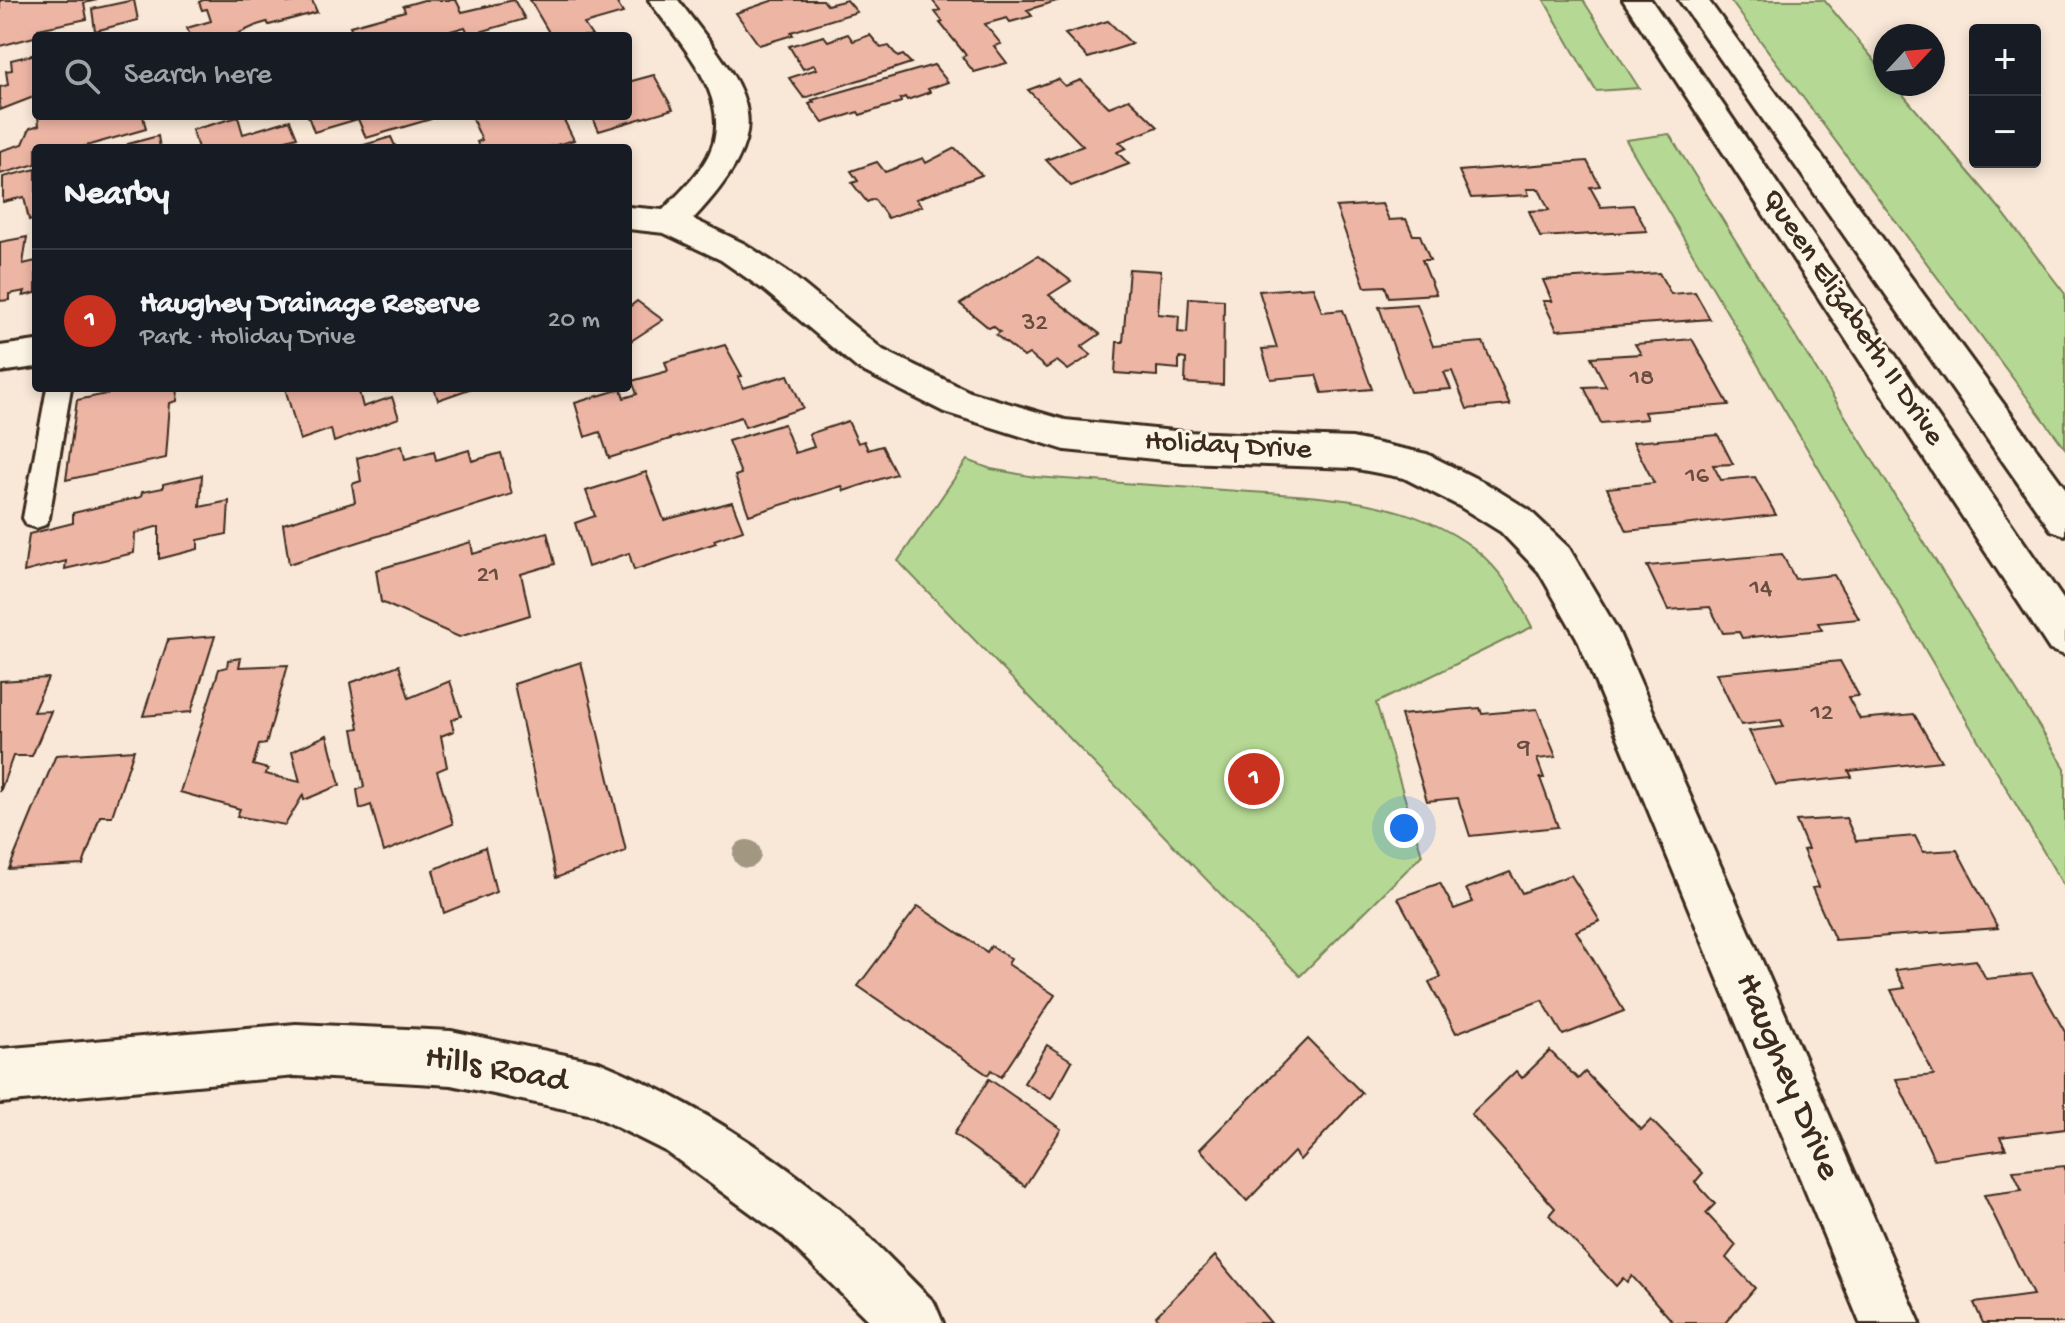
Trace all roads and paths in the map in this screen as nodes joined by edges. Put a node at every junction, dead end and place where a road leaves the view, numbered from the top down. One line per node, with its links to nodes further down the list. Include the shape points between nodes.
1 (663, 0): 5 (main road, via 719,80 730,101 733,131 712,175)
2 (1637, 0): 11 (main road, Queen Elizabeth II Drive)
3 (1693, 0): 10 (main road, Queen Elizabeth II Drive)
4 (632, 218): 5 (main road, Holiday Drive)
5 (671, 222): 12 (main road, Holiday Drive, via 733,252 776,281 870,359 957,402 1065,435 1184,447 1352,453 1413,465 1473,495 1515,521 1554,560 1596,631)
6 (32, 355): 7 (main road)
7 (0, 359)
8 (58, 392): 9 (lane)
9 (36, 518)
10 (2065, 519)
11 (2065, 637)
12 (1683, 832): 15 (main road, Haughey Drive)
13 (0, 1076): 14 (main road, Hills Road, via 296,1050 451,1058 599,1089 686,1133 804,1217)
14 (913, 1323)
15 (1890, 1323)

